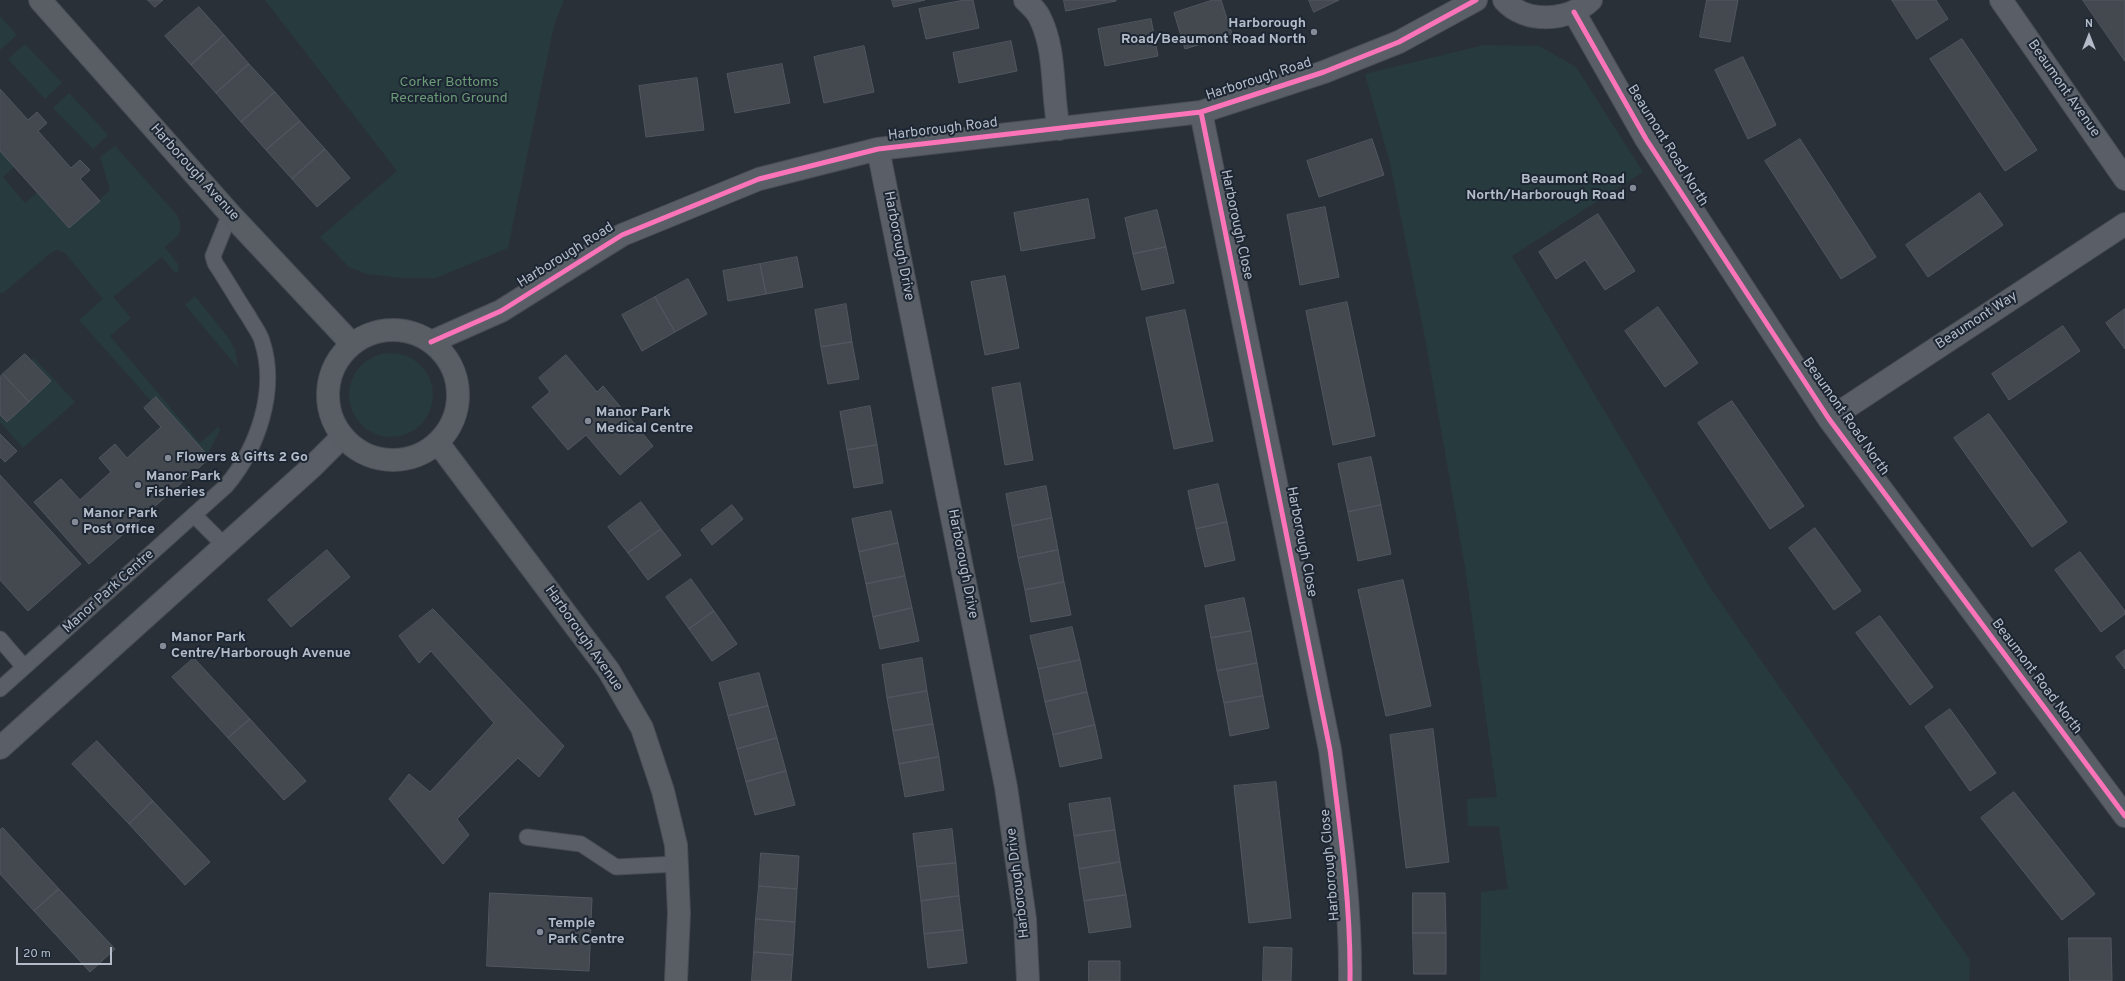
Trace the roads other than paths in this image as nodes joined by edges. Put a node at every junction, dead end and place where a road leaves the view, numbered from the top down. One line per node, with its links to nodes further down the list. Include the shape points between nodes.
1 (40, 0): 11 (street, Harborough Avenue)
2 (1025, 0): 8 (street, via 1039,15 1048,40)
3 (1476, 0): 7 (street, Harborough Road, via 1398,42 1324,72)
4 (1504, 0): 6 (street, Beaumont Road North, via 1522,13 1539,17 1557,17)
5 (2001, 0): 10 (street, Beaumont Avenue)
6 (1582, 6): 15 (street, Beaumont Road North, via 1646,139)
7 (1201, 112): 8 (street, Harborough Road); 29 (street, Harborough Close, via 1330,750 1344,854)
8 (1059, 129): 9 (street, Harborough Road)
9 (878, 149): 13 (street, Harborough Road, via 759,179 622,235 501,311); 28 (street, Harborough Drive, via 1006,788 1025,919)
10 (2125, 179)
11 (230, 214): 14 (street, Harborough Avenue); 18 (lane, Manor Park Centre, via 215,250 215,263 262,339 268,381 259,430 246,455 226,486)
12 (2125, 224): 15 (street, Beaumont Way)
13 (431, 342): 14 (street, via 416,334 394,329 371,332); 17 (street, via 447,358 456,378 458,401 452,423)
14 (351, 343): 16 (street, via 334,365 327,387 331,418)
15 (1829, 419): 24 (street, Beaumont Road North)
16 (342, 437): 17 (street, via 360,452 382,460 418,455); 19 (street)
17 (438, 443): 26 (street, Harborough Avenue, via 609,671 638,722 663,791 676,845)
18 (194, 515): 19 (lane); 21 (lane, Manor Park Centre)
19 (224, 545): 23 (street)
20 (0, 640): 21 (lane)
21 (24, 667): 22 (lane, Manor Park Centre)
22 (0, 689)
23 (0, 748)
24 (2125, 816)
25 (527, 838): 26 (lane, via 581,844 616,867)
26 (676, 864): 27 (street, Harborough Avenue, via 679,912)
27 (676, 981)
28 (1028, 981)
29 (1350, 981)

